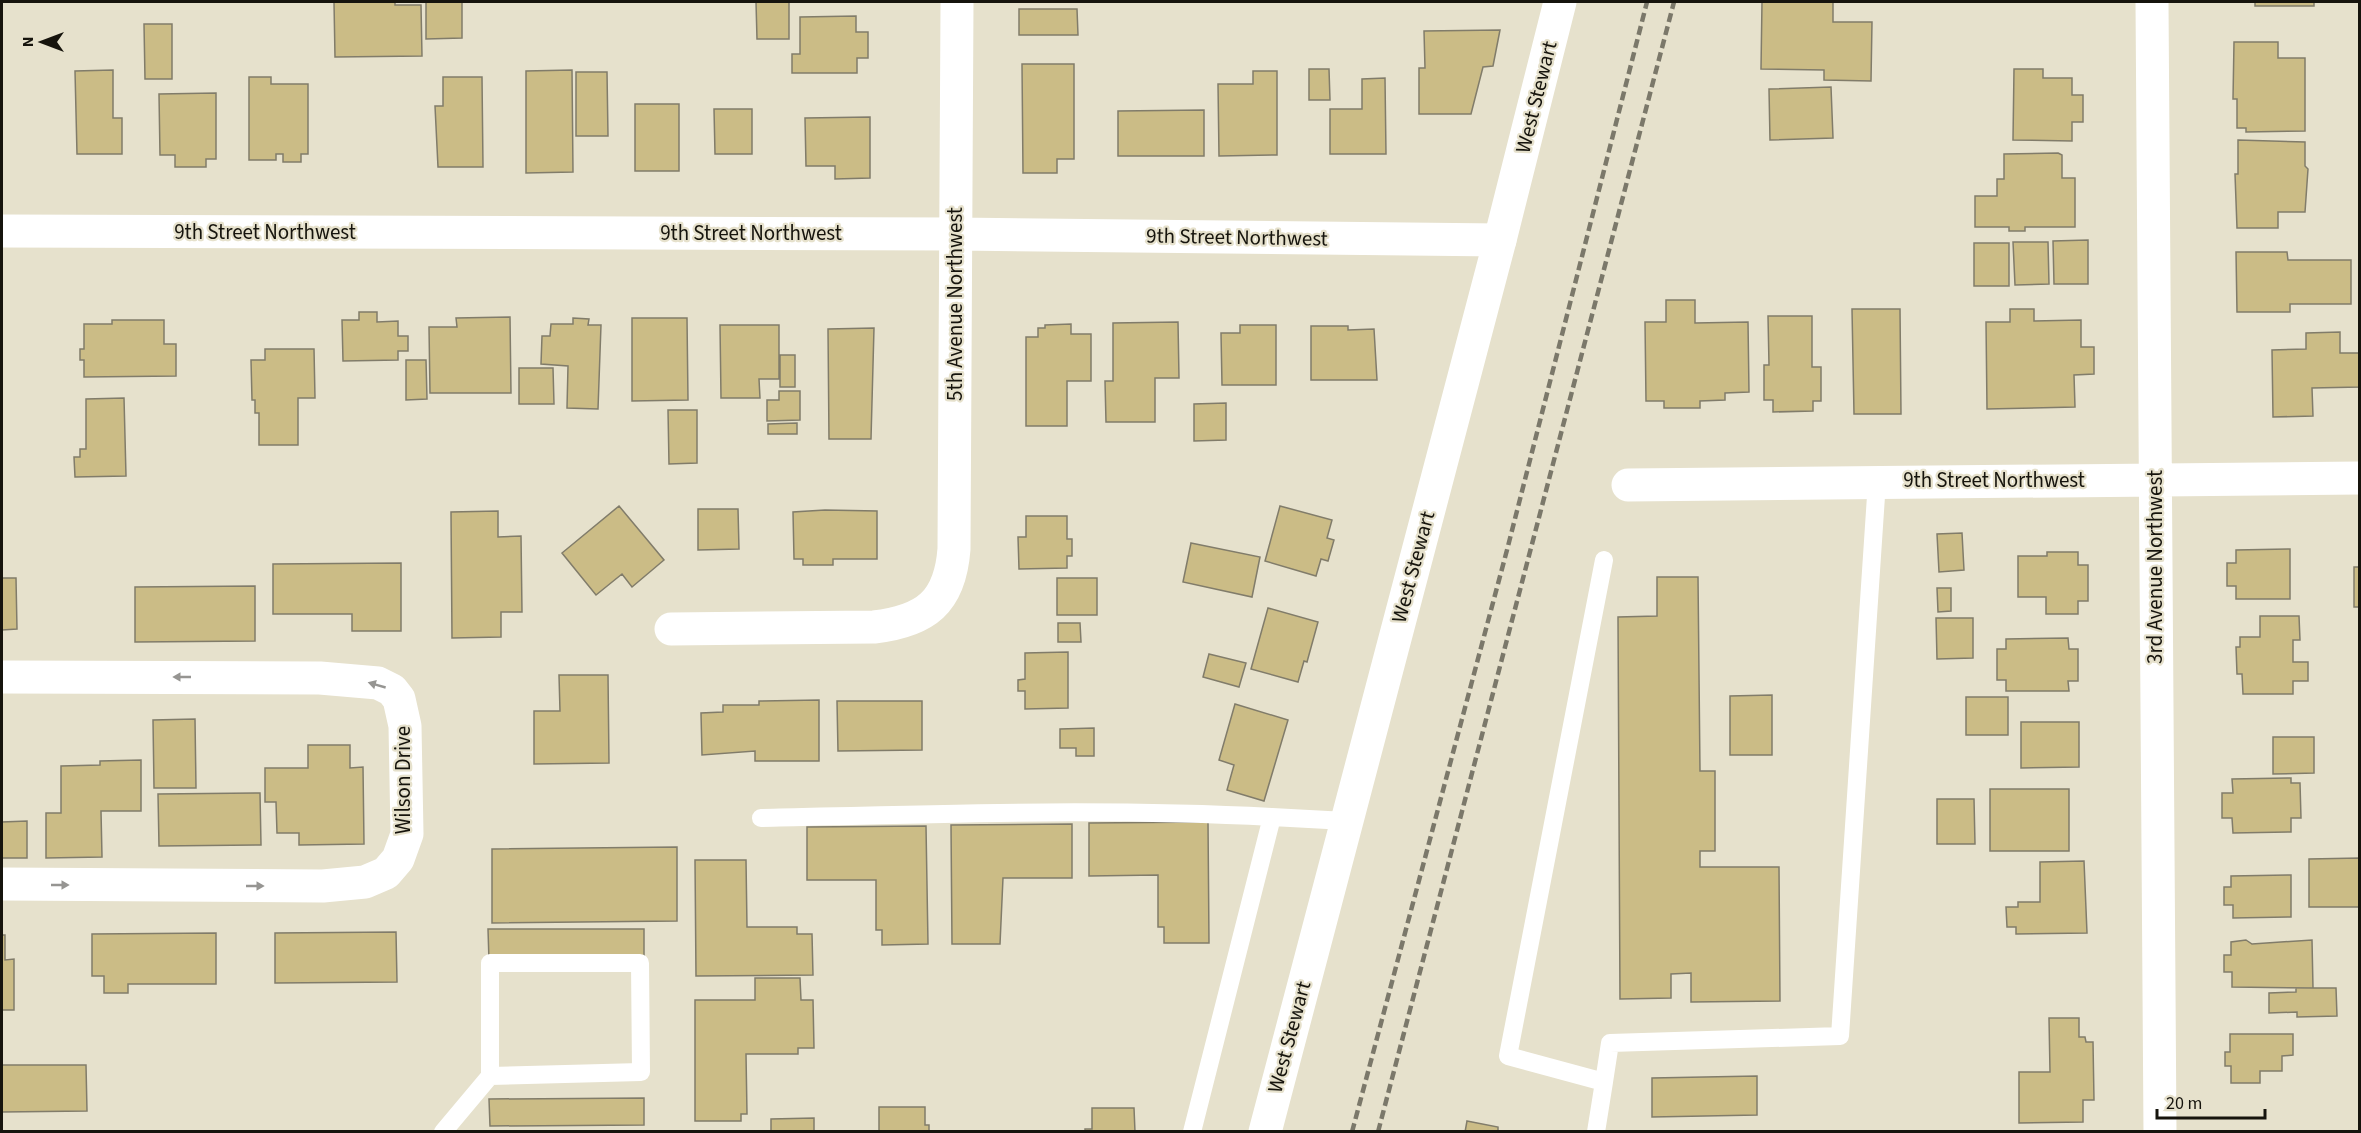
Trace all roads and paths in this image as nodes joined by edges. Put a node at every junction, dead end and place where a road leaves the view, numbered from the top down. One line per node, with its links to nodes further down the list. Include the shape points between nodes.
1 (957, 2): 5 (street, 5th Avenue Northwest)
2 (1560, 2): 6 (street, West Stewart)
3 (2152, 2): 8 (street, 3rd Avenue Northwest)
4 (2, 231): 5 (street, 9th Street Northwest)
5 (956, 234): 6 (street, 9th Street Northwest); 12 (street, 5th Avenue Northwest, via 954,549 949,584 938,602 897,624 874,627)
6 (1500, 240): 16 (street, West Stewart)
7 (2360, 478): 8 (street, 9th Street Northwest)
8 (2154, 479): 9 (street, 9th Street Northwest); 24 (street, 3rd Avenue Northwest)
9 (1877, 481): 10 (street, 9th Street Northwest); 19 (lane, via 1840,1036 1610,1043)
10 (1628, 484)
11 (1604, 560): 19 (lane, via 1508,1056)
12 (671, 629)
13 (2, 677): 17 (street, Wilson Drive, one-way to 13, via 323,886 365,882 386,873 398,859 407,834 405,726 399,699 378,683 320,678)
14 (1272, 817): 15 (lane, via 1043,811); 16 (lane); 21 (lane)
15 (761, 818)
16 (1346, 821): 22 (street, West Stewart)
17 (2, 884)
18 (490, 1076): 18 (lane, via 641,1072 640,963 490,963); 20 (lane)
19 (1604, 1082): 23 (lane)
20 (443, 1131)
21 (1192, 1131)
22 (1264, 1131)
23 (1596, 1131)
24 (2160, 1131)

